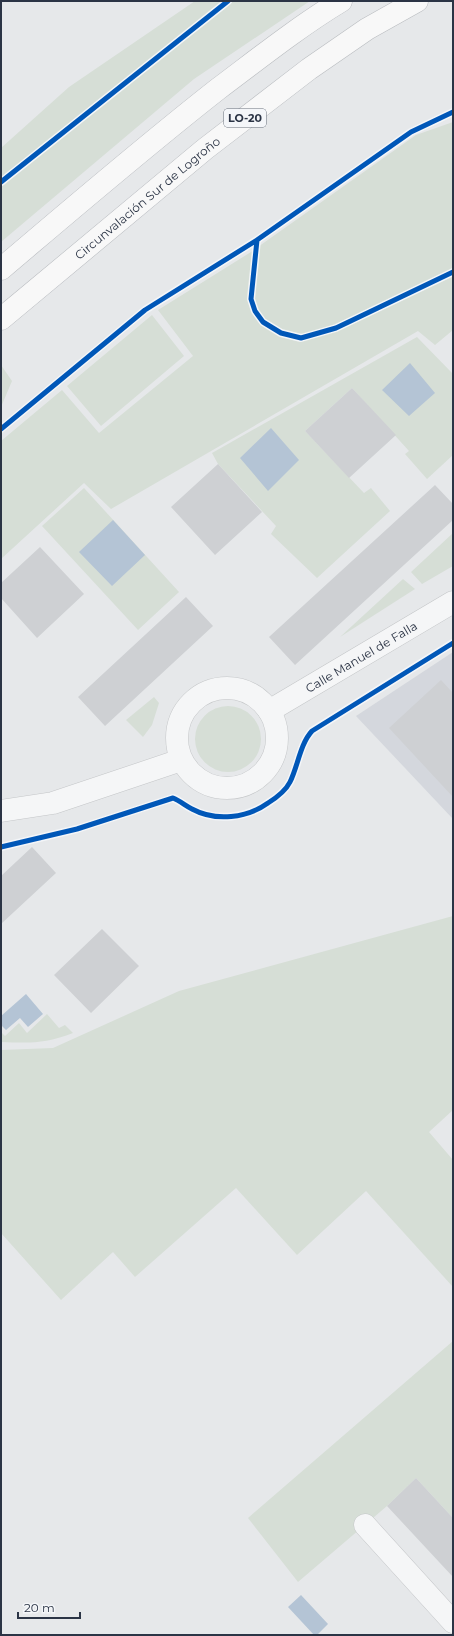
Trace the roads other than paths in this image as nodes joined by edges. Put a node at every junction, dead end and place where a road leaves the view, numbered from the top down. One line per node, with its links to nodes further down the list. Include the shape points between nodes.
1 (341, 1): 3 (highway, via 226,83 157,137)
2 (417, 1): 4 (highway, Circunvalación Sur de Logroño / LO-20, via 367,29 309,69 205,149)
3 (1, 269)
4 (1, 319)
5 (453, 602): 6 (street, Calle Manuel de Falla)
6 (270, 711): 7 (street, via 260,699 232,688 216,689 202,694 190,704 182,716 177,731 177,746); 7 (street, via 276,726 278,742 274,758 265,772 252,782 236,788 204,784 191,774)
7 (181, 760): 8 (street, via 53,803)
8 (1, 811)
9 (365, 1525): 10 (street)
10 (453, 1622)

